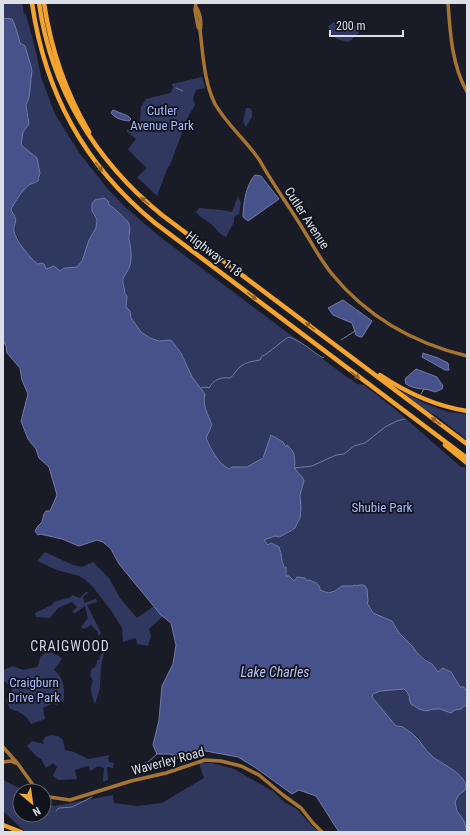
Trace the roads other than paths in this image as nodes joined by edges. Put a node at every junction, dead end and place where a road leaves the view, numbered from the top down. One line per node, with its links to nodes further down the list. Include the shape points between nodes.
1 (31, 3): 11 (highway, Highway 118, one-way to 11, via 48,80 76,137 118,189 155,223)
2 (39, 3): 7 (highway, Highway 118, via 49,50 62,87 79,121)
3 (44, 3): 7 (highway, via 53,49 63,80 82,119)
4 (448, 3): 6 (street, via 453,50 459,75)
5 (196, 5): 9 (street, Cutler Avenue, via 209,89 216,105 253,150 331,273 359,302 394,328 423,343)
6 (467, 92)
7 (109, 164): 8 (highway, Highway 118, one-way to 7, via 151,206)
8 (322, 335): 10 (highway, via 407,391 434,403); 12 (highway, Highway 118, one-way to 8)
9 (467, 356)
10 (467, 411)
11 (405, 412): 13 (highway, Highway 118); 14 (highway)
12 (467, 444)
13 (467, 458)
14 (467, 463)
15 (4, 749): 17 (street)
16 (3, 762): 17 (street, via 11,761)
17 (18, 764): 18 (street)
18 (31, 783)
19 (52, 797): 22 (street, Waverley Road, via 70,800 205,760 221,761 259,774 301,808)
20 (3, 825): 21 (highway)
21 (22, 832)
22 (322, 832)

